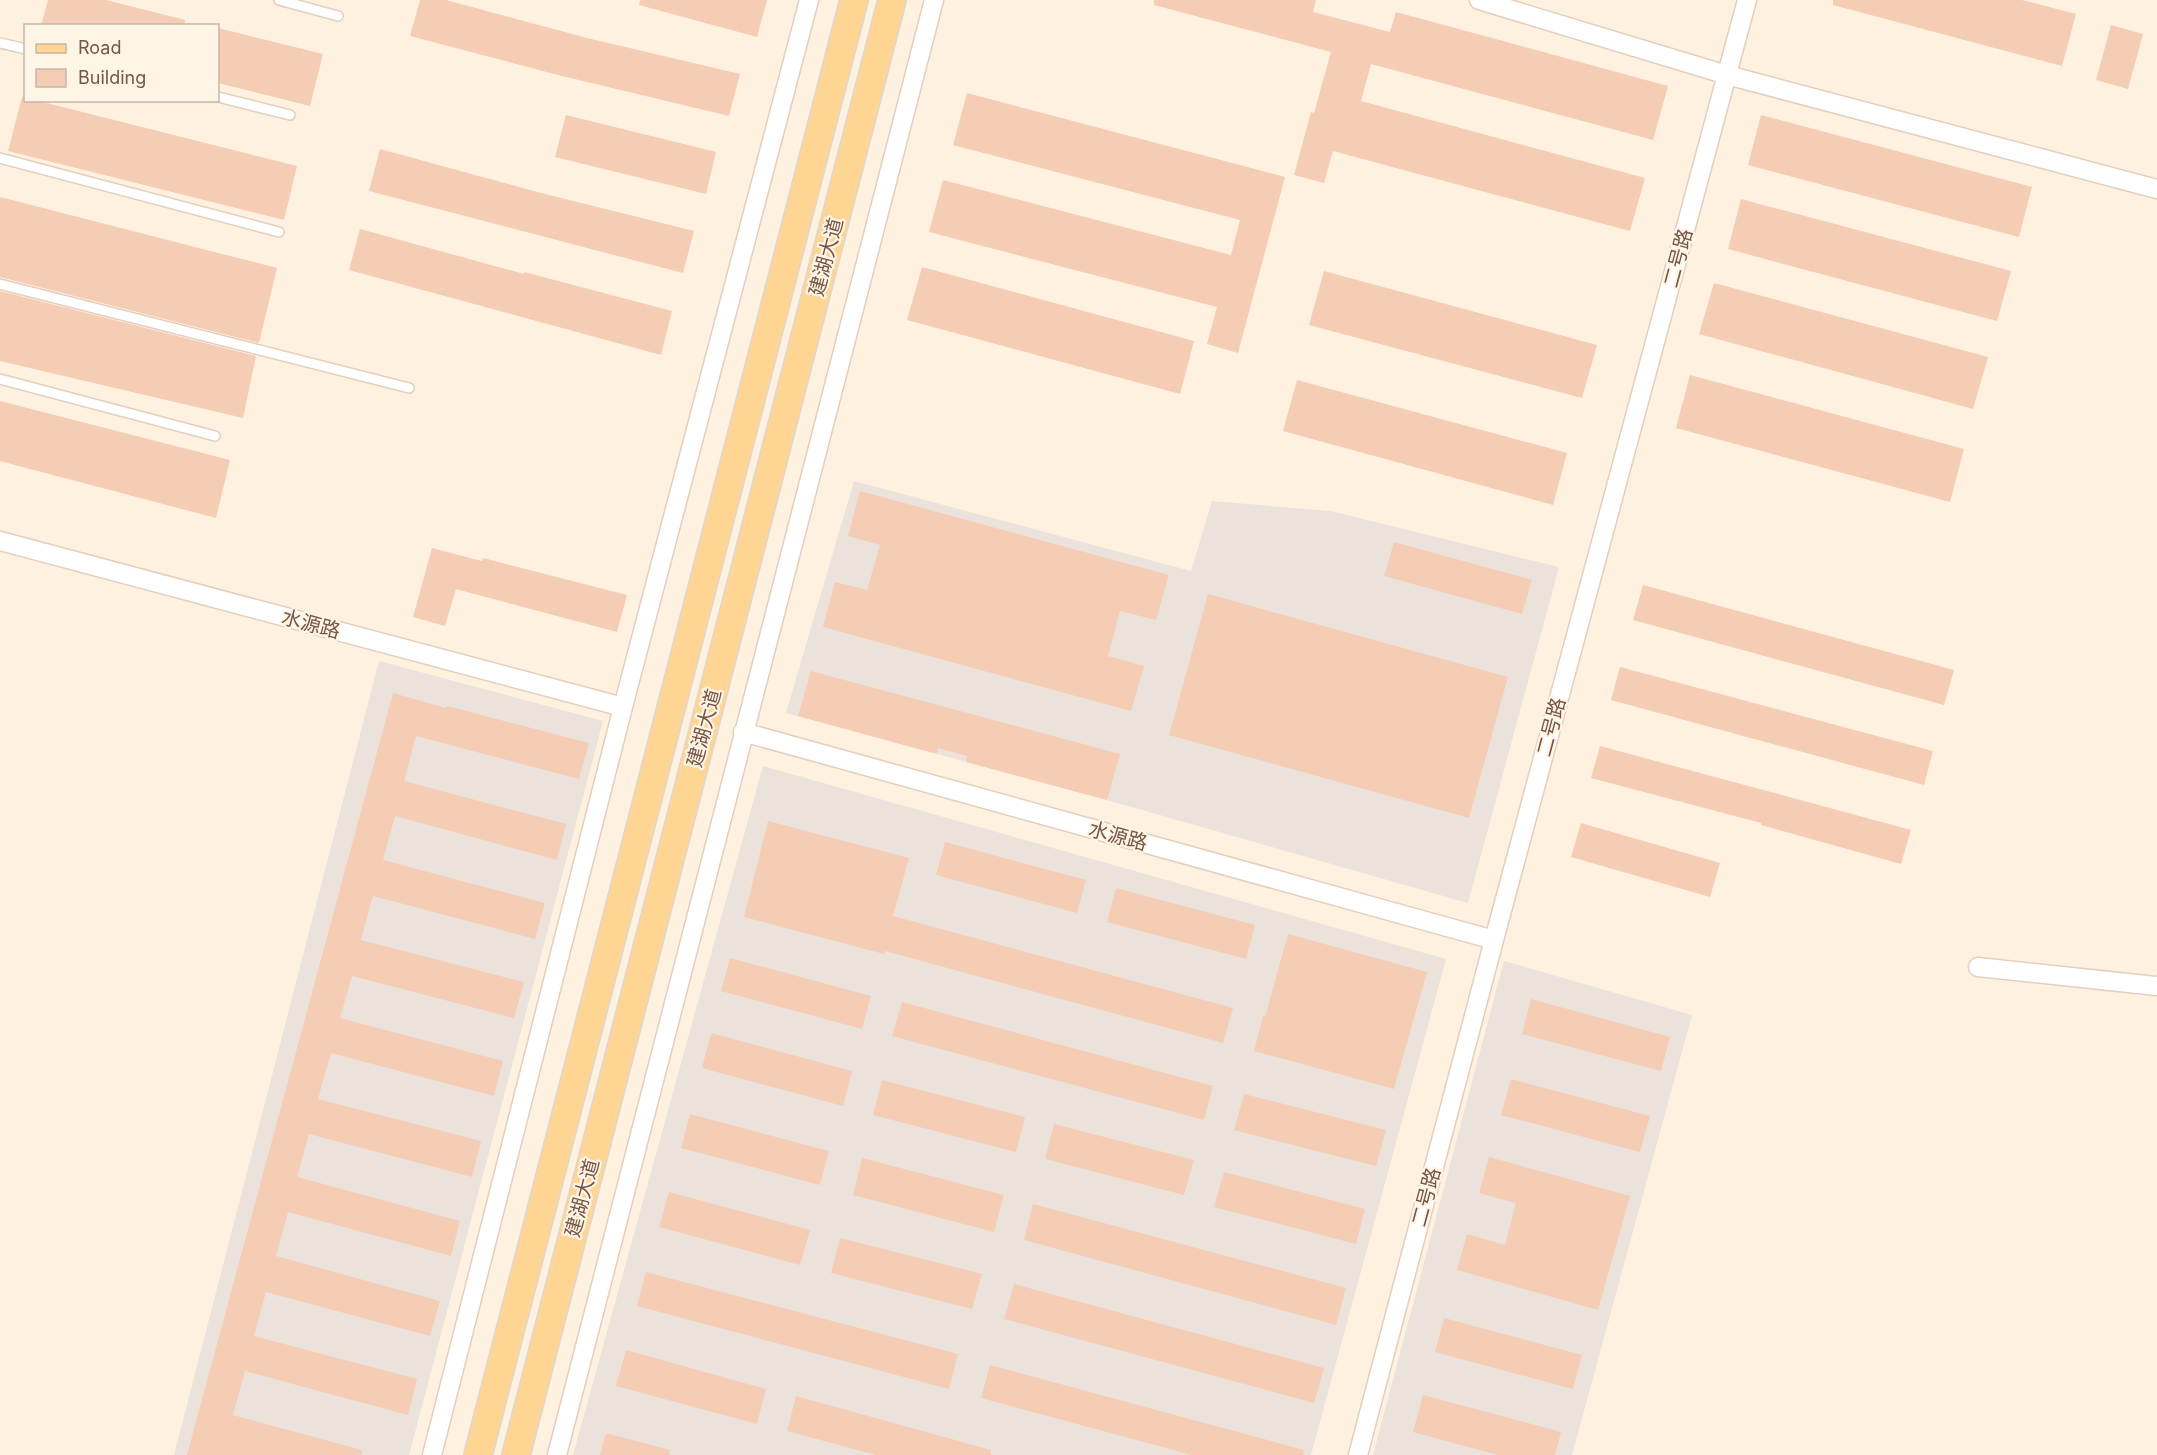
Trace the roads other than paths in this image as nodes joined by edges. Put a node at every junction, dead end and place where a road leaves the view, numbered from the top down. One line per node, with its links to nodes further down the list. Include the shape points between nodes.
1 (279, 0): 8 (lane)
2 (809, 0): 22 (street)
3 (854, 0): 28 (main road, 建湖大道)
4 (892, 0): 29 (main road, 建湖大道)
5 (934, 0): 23 (street)
6 (1479, 0): 11 (street)
7 (1747, 0): 11 (street, 二号路)
8 (338, 16)
9 (0, 43): 10 (lane)
10 (24, 49)
11 (1727, 75): 15 (street); 24 (street, 二号路)
12 (219, 97): 13 (lane)
13 (290, 115)
14 (0, 158): 16 (lane)
15 (2157, 189)
16 (279, 232)
17 (0, 284): 19 (lane)
18 (0, 379): 20 (lane)
19 (409, 388)
20 (215, 436)
21 (0, 541): 22 (street, 水源路)
22 (623, 707): 27 (street)
23 (743, 732): 24 (street, 水源路); 30 (street)
24 (1494, 940): 31 (street, 二号路)
25 (1978, 967): 26 (street)
26 (2157, 986)
27 (432, 1455)
28 (478, 1455)
29 (516, 1455)
30 (557, 1455)
31 (1358, 1455)

